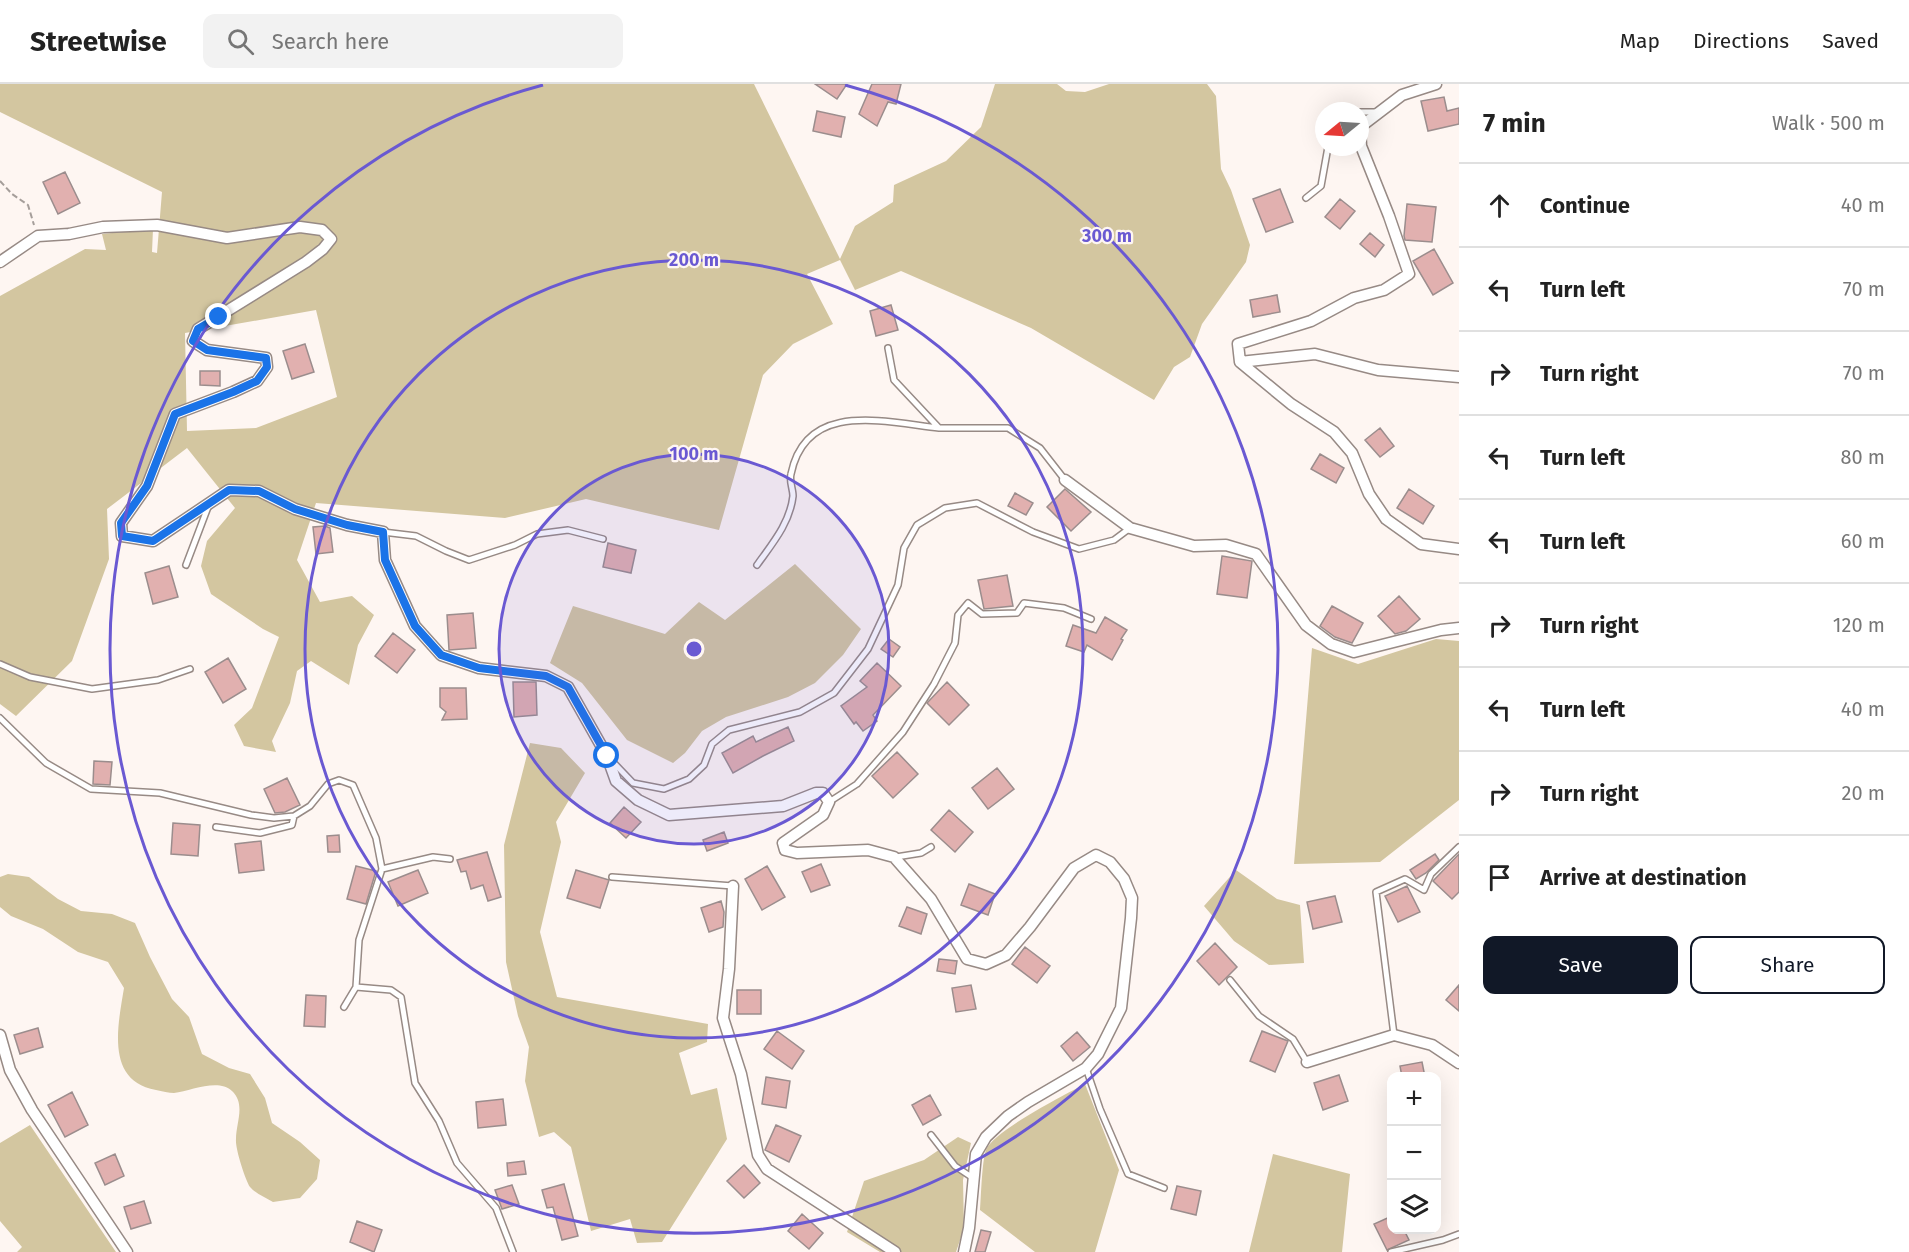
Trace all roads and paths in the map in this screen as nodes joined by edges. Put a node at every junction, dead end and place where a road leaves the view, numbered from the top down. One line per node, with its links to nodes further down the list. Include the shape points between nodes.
1 (1436, 84): 3 (street, via 1402,94)
2 (1369, 112): 3 (lane)
3 (1380, 112): 10 (street, via 1360,127 1361,146 1408,273 1384,290 1354,298 1311,321 1238,344)
4 (1326, 156): 6 (lane, via 1321,186)
5 (0, 181): 7 (path, via 28,205)
6 (1306, 198)
7 (38, 236): 8 (street); 14 (street, via 157,225 227,238 300,227 322,230 331,239 306,262 198,329 193,341 207,350 266,358 267,367 257,381 175,414 147,486 121,523 122,536 153,541)
8 (0, 262)
9 (888, 348): 12 (lane, via 894,380)
10 (1240, 362): 11 (street, via 1315,354 1378,370); 18 (street, via 1291,404 1334,432 1352,453 1369,494 1386,519 1421,543)
11 (1459, 377)
12 (939, 428): 13 (lane, via 1008,428 1040,448); 20 (lane, via 854,419 810,436 790,476 793,495 788,518)
13 (1065, 480): 15 (street)
14 (208, 505): 16 (street, via 229,490 259,491 295,509); 19 (lane)
15 (1130, 528): 22 (street, via 1194,546 1226,545 1256,554 1306,625 1331,644 1354,652); 26 (lane, via 1114,540 1079,549 1033,532 977,503 945,508 917,525 904,548 898,585 868,649 834,693 800,712 729,730 712,744 705,765 689,779 664,789 633,783)
16 (383, 532): 17 (lane, via 416,536 469,560 537,534 568,530); 26 (street, via 385,560 415,626 441,655 479,668 546,676 568,687)
17 (603, 539)
18 (1459, 549)
19 (186, 565)
20 (757, 565)
21 (1091, 619): 27 (lane, via 1064,608 1024,603 1017,613 982,614 968,603 958,615 955,643 903,732 858,784)
22 (1459, 628)
23 (0, 664): 24 (lane, via 30,677 92,689 158,680)
24 (190, 669)
25 (0, 718): 28 (lane, via 45,763 91,789 160,793 251,815)
26 (607, 756): 27 (street, via 616,781 638,800 669,815 783,807 816,793 823,793)
27 (829, 802): 32 (street, via 823,815 783,843 785,850 868,850)
28 (294, 816): 29 (lane, via 292,825 260,833); 34 (lane, via 310,806 328,784 339,780 353,785 376,838)
29 (216, 827)
30 (931, 847): 32 (lane, via 921,853)
31 (1459, 847): 41 (lane, via 1431,874 1424,890 1405,879 1376,892)
32 (894, 857): 45 (street, via 931,899 967,959 986,964 1006,955 1074,868 1096,855 1110,862 1124,879 1132,898 1124,987 1121,1008 1098,1054)
33 (450, 859): 34 (lane, via 433,857)
34 (382, 869): 38 (lane, via 359,940)
35 (612, 877): 36 (lane)
36 (733, 886): 53 (street, via 723,1018 741,1074 758,1155 767,1169)
37 (1230, 980): 43 (lane, via 1259,1016 1293,1039)
38 (357, 987): 39 (lane); 52 (lane, via 391,990 401,998 415,1083 439,1121 457,1163 496,1208)
39 (344, 1007)
40 (0, 1035): 46 (street)
41 (1394, 1035): 43 (street); 44 (street, via 1432,1045)
42 (0, 1061): 46 (lane)
43 (1307, 1062)
44 (1459, 1063)
45 (1086, 1068): 48 (street, via 1018,1109 986,1137 976,1154); 49 (lane, via 1128,1174)
46 (10, 1070): 51 (street, via 32,1110)
47 (931, 1135): 48 (lane, via 955,1166)
48 (974, 1178): 54 (street)
49 (1164, 1188)
50 (1459, 1234): 55 (lane)
51 (127, 1252)
52 (513, 1252)
53 (895, 1252)
54 (964, 1252)
55 (1391, 1252)

